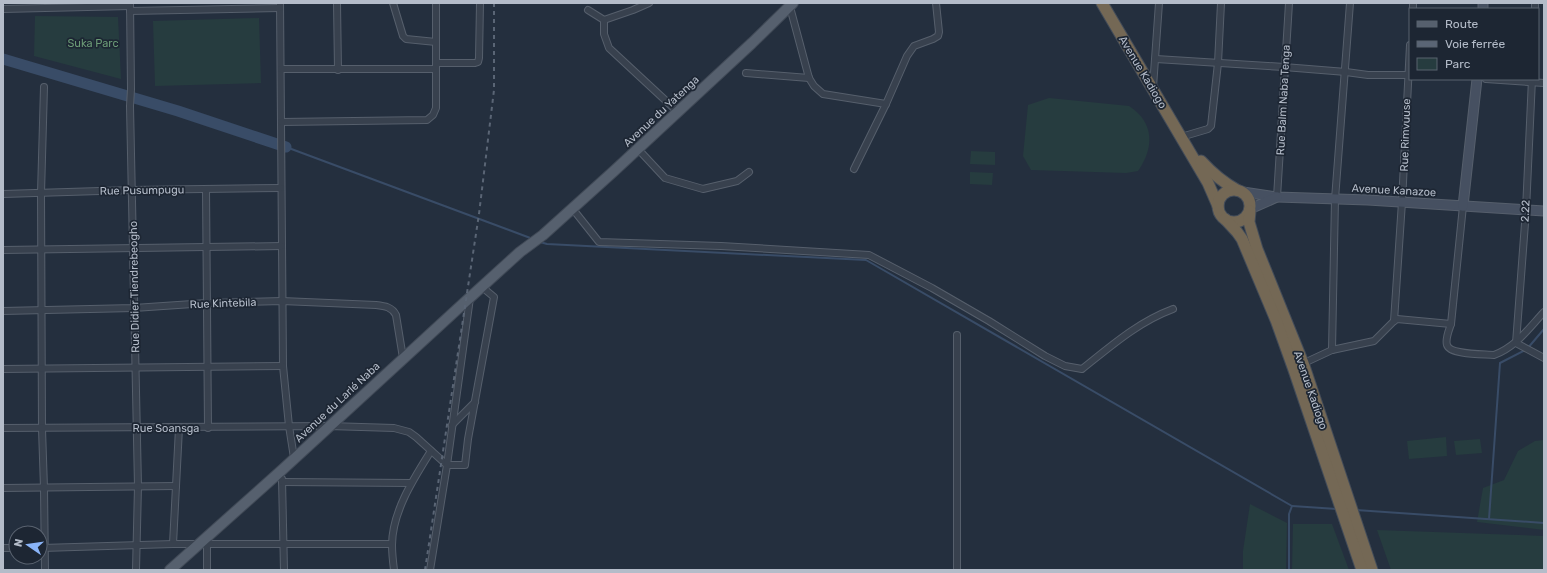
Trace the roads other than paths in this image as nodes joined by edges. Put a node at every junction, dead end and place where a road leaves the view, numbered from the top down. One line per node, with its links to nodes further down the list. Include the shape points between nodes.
1 (337, 3): 25 (street)
2 (393, 3): 19 (street, via 406,39)
3 (436, 3): 19 (street)
4 (480, 3): 22 (street, via 478,62)
5 (649, 3): 18 (street)
6 (936, 3): 36 (street, via 938,36 914,46 906,56)
7 (1102, 3): 35 (highway, Avenue Kadiogo)
8 (1159, 3): 20 (street)
9 (1221, 3): 21 (street)
10 (1289, 3): 23 (street, Rue Balm Naba Tenga)
11 (1350, 3): 26 (street)
12 (792, 5): 29 (street); 37 (main road, Avenue du Yatenga)
13 (223, 6): 14 (street); 15 (street)
14 (280, 6): 24 (street)
15 (130, 7): 16 (street); 45 (street, Rue Didier Tiendrebeogho)
16 (3, 9)
17 (588, 10): 18 (street)
18 (604, 20): 37 (street, via 604,34 609,48)
19 (436, 42): 22 (street)
20 (1156, 59): 21 (street); 35 (street)
21 (1218, 62): 23 (street); 39 (street, via 1211,126)
22 (436, 66): 25 (street); 38 (street, via 436,108 427,120)
23 (1284, 67): 26 (street); 49 (street, Rue Balm Naba Tenga)
24 (281, 69): 25 (street); 38 (street)
25 (338, 70)
26 (1346, 72): 28 (street, via 1368,76); 50 (street)
27 (746, 73): 29 (street)
28 (1409, 75): 51 (street, Rue Rimvuuse)
29 (809, 78): 36 (street, via 823,94)
30 (1477, 80): 53 (street)
31 (1509, 80): 32 (street)
32 (1532, 81): 33 (street); 56 (street, 2.22)
33 (1544, 84)
34 (44, 87): 47 (street)
35 (1153, 89): 39 (highway, Avenue Kadiogo)
36 (886, 104): 41 (street)
37 (678, 112): 40 (main road, Avenue du Yatenga)
38 (281, 122): 43 (street)
39 (1183, 140): 46 (highway, Avenue Kadiogo, via 1216,177 1224,184); 52 (highway, Avenue Kadiogo)
40 (638, 148): 42 (street, via 665,178 703,189 737,181); 54 (main road, Avenue du Yatenga)
41 (854, 169)
42 (749, 172)
43 (281, 188): 44 (street, Rue Pusumpugu); 59 (street)
44 (206, 189): 45 (street, Rue Pusumpugu); 61 (street)
45 (132, 190): 47 (street, Rue Pusumpugu); 60 (street, Rue Didier Tiendrebeogho)
46 (1240, 191): 49 (street, Avenue Kanazoe); 52 (highway, via 1229,190 1224,193); 55 (highway, via 1250,200)
47 (41, 193): 48 (street, Rue Pusumpugu); 62 (street)
48 (3, 194)
49 (1277, 197): 50 (street, Avenue Kanazoe); 55 (street)
50 (1335, 199): 51 (street, Avenue Kanazoe); 78 (street)
51 (1402, 202): 53 (street, Avenue Kanazoe); 74 (street, Rue Rimvuuse)
52 (1218, 206): 58 (highway)
53 (1463, 206): 56 (street, Avenue Kanazoe); 75 (street)
54 (572, 208): 64 (main road, Avenue du Yatenga); 70 (street, via 599,242 869,255 932,288 1064,366 1082,369 1130,331)
55 (1250, 210): 58 (highway, via 1247,216 1239,221); 81 (highway, Avenue Kadiogo, via 1249,222 1257,249)
56 (1526, 210): 57 (street, Avenue Kanazoe); 77 (street, 2.22)
57 (1544, 211)
58 (1225, 219): 87 (highway, Avenue Kadiogo, via 1237,232 1248,252)
59 (282, 246): 61 (street); 67 (street)
60 (134, 248): 61 (street); 62 (street); 69 (street, Rue Didier Tiendrebeogho)
61 (207, 248): 68 (street)
62 (41, 249): 63 (street); 72 (street)
63 (3, 250)
64 (520, 252): 65 (main road, Avenue du Larlé Naba)
65 (482, 287): 66 (main road, Avenue du Larlé Naba); 88 (street, via 494,297)
66 (470, 298): 79 (main road, Avenue du Larlé Naba); 89 (street)
67 (282, 302): 68 (street, Rue Kintebila); 79 (street, Rue Kintebila, via 376,305 390,308 396,315); 82 (street)
68 (207, 303): 69 (street, Rue Kintebila); 83 (street)
69 (134, 308): 72 (street, Rue Kintebila); 84 (street, Rue Didier Tiendrebeogho)
70 (1173, 309)
71 (3, 310): 72 (street, Rue Kintebila)
72 (42, 310): 86 (street)
73 (1544, 312): 77 (street)
74 (1394, 321): 75 (street, via 1405,319); 78 (street, via 1374,340)
75 (1451, 324): 77 (street, via 1446,342 1448,348 1454,352 1494,355)
76 (957, 335): 122 (street)
77 (1516, 343): 80 (street)
78 (1332, 350): 81 (street)
79 (403, 358): 91 (main road, Avenue du Larlé Naba)
80 (1544, 358)
81 (1304, 363): 87 (street); 107 (highway, Avenue Kadiogo)
82 (283, 366): 83 (street); 90 (street)
83 (207, 367): 84 (street); 95 (street)
84 (135, 368): 86 (street); 93 (street, Rue Didier Tiendrebeogho)
85 (3, 369): 86 (street)
86 (42, 369): 96 (street)
87 (1294, 370): 107 (highway, Avenue Kadiogo)
88 (475, 401): 89 (street); 99 (street, via 465,465)
89 (452, 425): 99 (street)
90 (288, 426): 91 (street, Rue Soansga); 95 (street, Rue Soansga); 98 (street)
91 (329, 426): 97 (street, Rue Soansga, via 400,429 416,437); 98 (main road, Avenue du Larlé Naba)
92 (3, 428): 96 (street, Rue Soansga)
93 (136, 428): 94 (street, Rue Soansga); 96 (street, Rue Soansga); 103 (street, Rue Didier Tiendrebeogho)
94 (179, 428): 95 (street, Rue Soansga); 104 (street)
95 (208, 428)
96 (42, 429): 106 (street)
97 (430, 451): 99 (street, Rue Soansga); 102 (street)
98 (294, 458): 100 (main road, Avenue du Larlé Naba)
99 (447, 465): 121 (street)
100 (282, 470): 101 (street); 112 (main road, Avenue du Larlé Naba)
101 (282, 482): 102 (street); 110 (street)
102 (411, 484): 113 (street, via 399,512)
103 (138, 486): 104 (street); 106 (street); 114 (street, Rue Didier Tiendrebeogho)
104 (176, 486): 111 (street)
105 (3, 488): 106 (street)
106 (44, 488): 109 (street)
107 (1342, 496): 108 (highway, Avenue Kadiogo)
108 (1351, 524): 123 (highway, Avenue Kadiogo); 124 (highway, Avenue Kadiogo)
109 (43, 525)
110 (284, 543): 112 (street); 113 (street); 119 (street)
111 (173, 544): 112 (street); 114 (street)
112 (203, 544): 117 (main road, Avenue du Larlé Naba); 118 (street)
113 (392, 544): 120 (street)
114 (136, 545): 115 (street); 116 (street, Rue Didier Tiendrebeogho)
115 (48, 548)
116 (136, 570)
117 (170, 570)
118 (207, 570)
119 (284, 570)
120 (394, 570)
121 (430, 570)
122 (957, 570)
123 (1362, 570)
124 (1372, 570)

